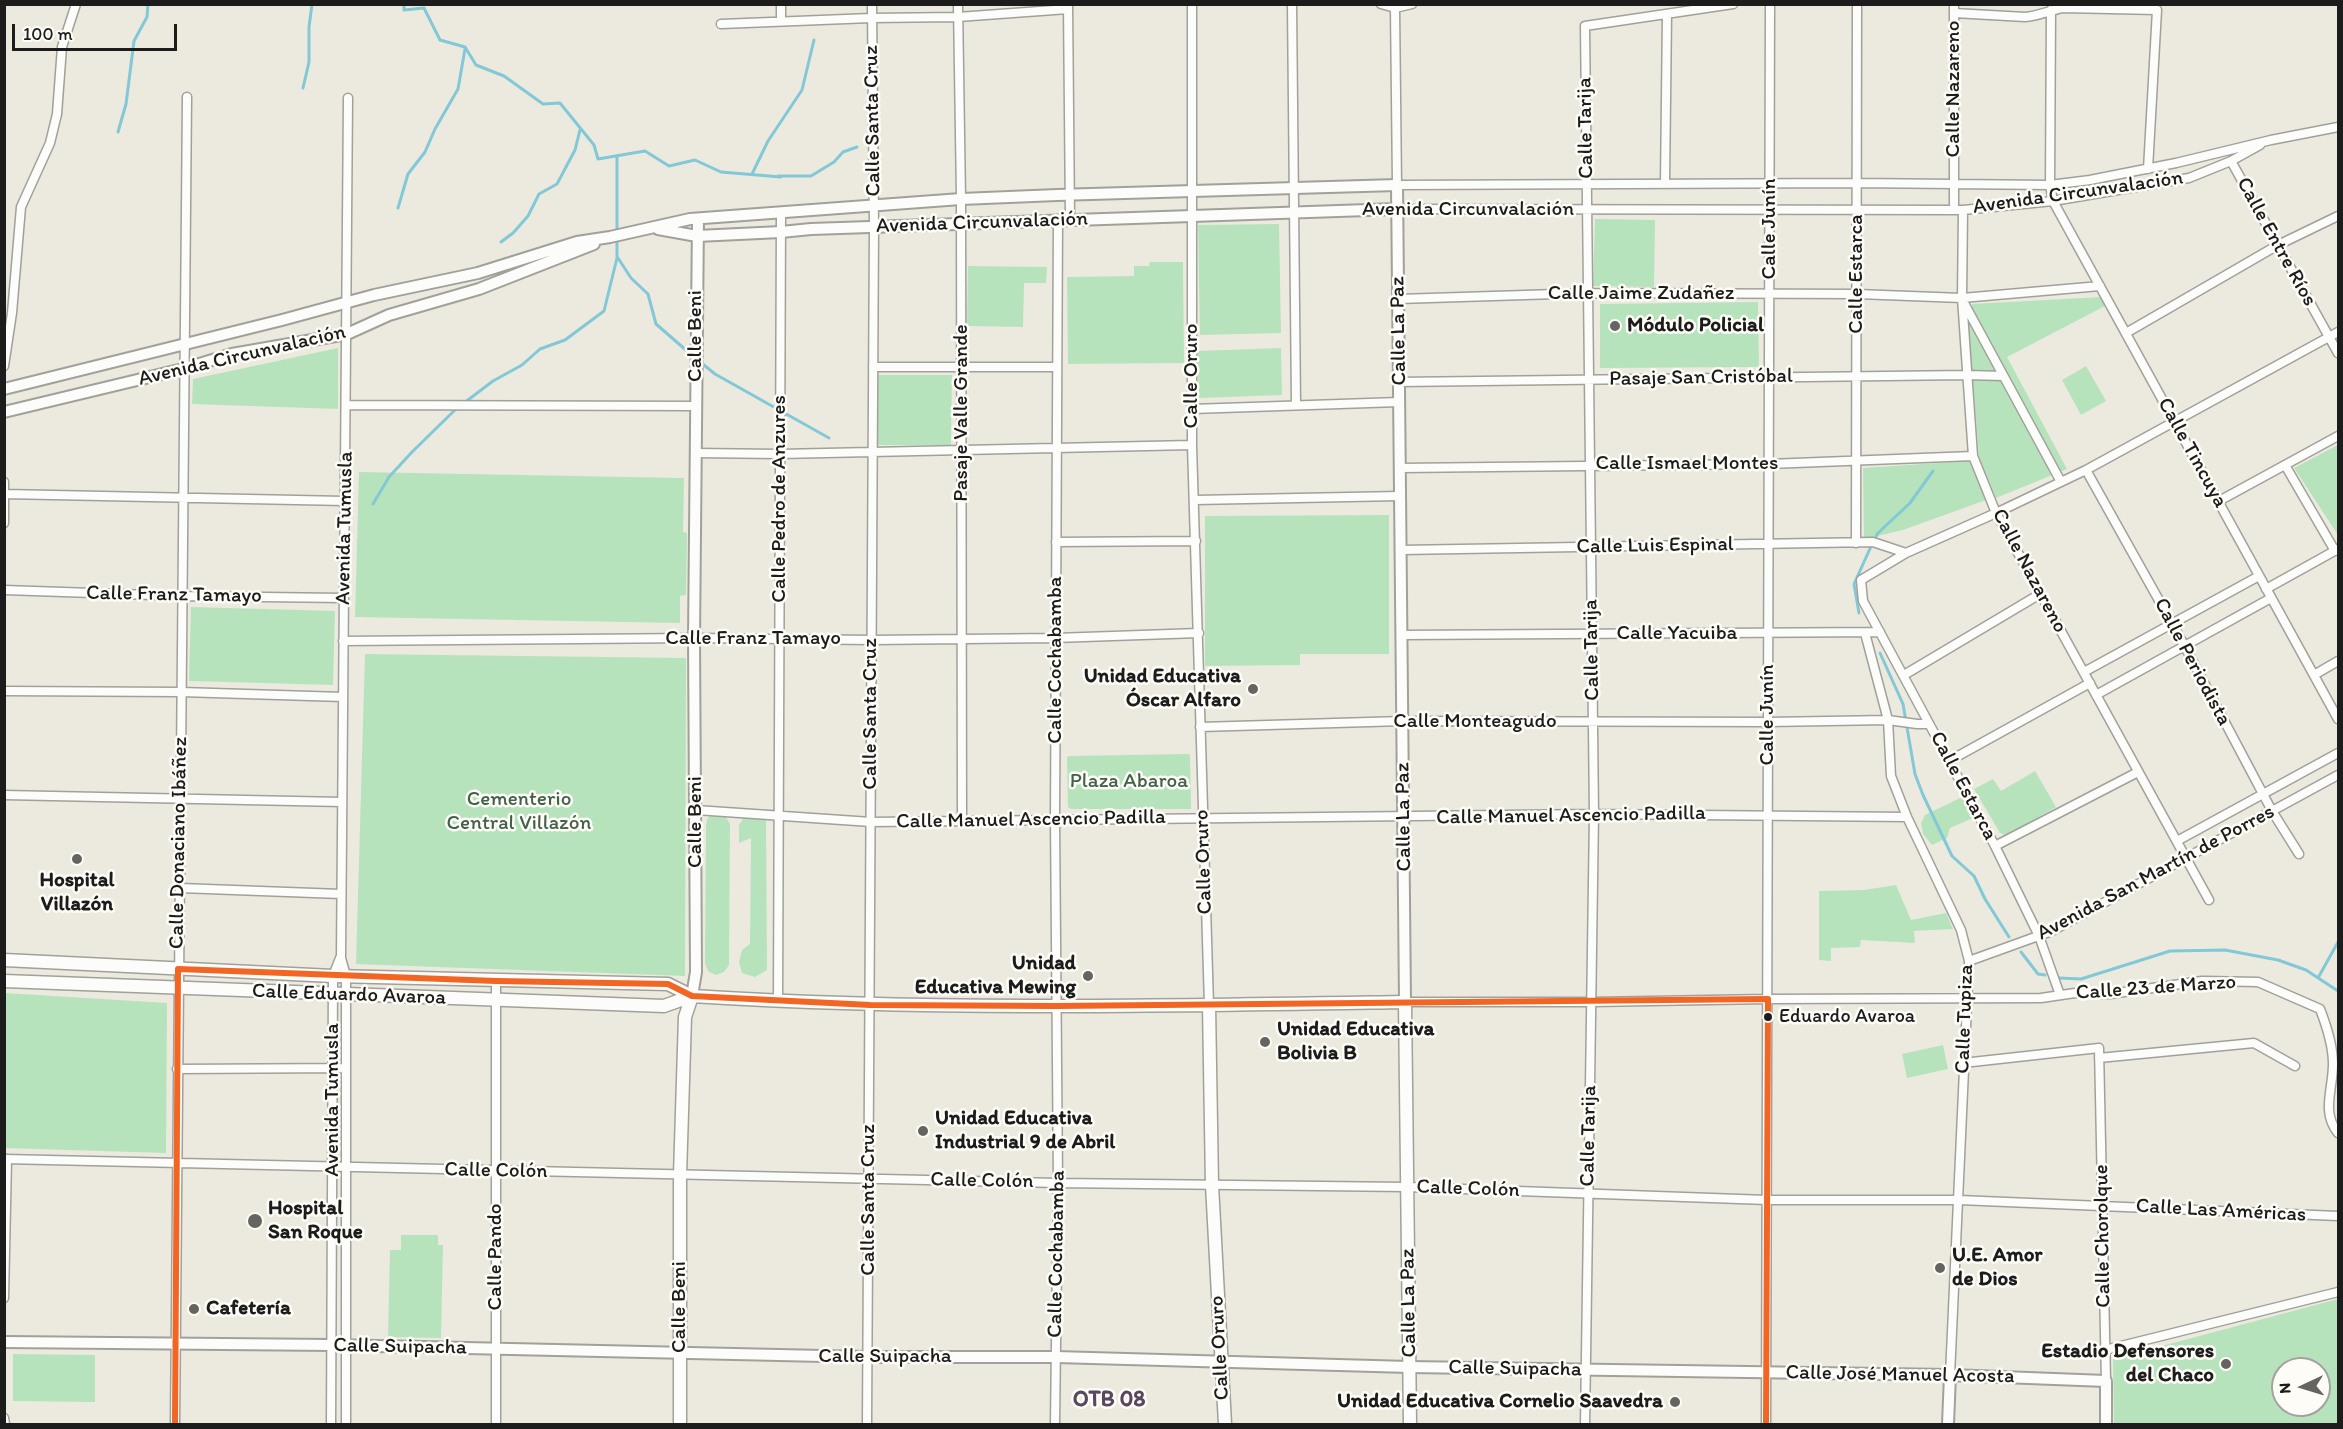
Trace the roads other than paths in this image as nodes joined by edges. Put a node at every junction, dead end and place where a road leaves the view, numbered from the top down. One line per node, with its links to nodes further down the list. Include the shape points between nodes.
1 (76, 4): 72 (street, via 62,47 57,114 50,143 21,207)
2 (781, 4): 19 (street)
3 (872, 4): 18 (street, Calle Santa Cruz)
4 (958, 4): 17 (street, Pasaje Valle Grande)
5 (1192, 4): 35 (street, Calle Oruro)
6 (1292, 4): 34 (street)
7 (1381, 4): 13 (street)
8 (1412, 4): 13 (street)
9 (1733, 4): 16 (street, Calle Tarija)
10 (1770, 4): 28 (street, Calle Junín)
11 (1857, 4): 29 (street, Calle Estarca)
12 (1068, 7): 17 (street); 36 (street)
13 (1395, 8): 32 (street)
14 (1954, 9): 15 (street, via 2025,17); 31 (street, Calle Nazareno)
15 (2051, 10): 26 (street, via 2157,10); 33 (street, Calle Tincuya)
16 (1667, 14): 27 (street); 30 (street, Calle Tarija, via 1585,26)
17 (958, 17): 18 (street); 37 (street, Pasaje Valle Grande)
18 (871, 18): 19 (street); 39 (street, Calle Santa Cruz)
19 (781, 21): 20 (street)
20 (721, 24)
21 (187, 97): 70 (street, Calle Donaciano Ibáñez)
22 (348, 98): 65 (street, Avenida Tumusla)
23 (2338, 127): 24 (street, Avenida Circunvalación)
24 (2271, 140): 25 (street, Avenida Circunvalación); 26 (street, Avenida Circunvalación)
25 (2232, 162): 38 (street, Avenida Circunvalación, via 2189,178); 58 (street, Calle Entre Ríos)
26 (2148, 168): 33 (street, Avenida Circunvalación)
27 (1665, 183): 28 (street, Avenida Circunvalación); 30 (street, Avenida Circunvalación)
28 (1770, 183): 29 (street, Avenida Circunvalación); 43 (street, Calle Junín)
29 (1857, 183): 31 (street, Avenida Circunvalación); 41 (street, Calle Estarca)
30 (1587, 184): 32 (street, Avenida Circunvalación); 42 (street, Calle Tarija)
31 (1954, 184): 33 (street, Avenida Circunvalación); 44 (street, Calle Nazareno)
32 (1397, 185): 34 (street, Avenida Circunvalación); 40 (street, Calle La Paz)
33 (2050, 185): 38 (street, Calle Tincuya)
34 (1294, 188): 35 (street, Avenida Circunvalación); 45 (street)
35 (1192, 191): 36 (street, Avenida Circunvalación); 47 (street, Calle Oruro)
36 (1070, 194): 37 (street, Avenida Circunvalación); 51 (street)
37 (961, 199): 39 (street, Avenida Circunvalación); 52 (street, Pasaje Valle Grande)
38 (2053, 201): 44 (street, Avenida Circunvalación); 59 (street, Calle Tincuya)
39 (874, 206): 46 (street, Avenida Circunvalación); 53 (street, Calle Santa Cruz)
40 (1397, 209): 42 (street, Avenida Circunvalación); 45 (street, Avenida Circunvalación); 64 (street, Calle La Paz)
41 (1857, 209): 43 (street, Avenida Circunvalación); 44 (street, Avenida Circunvalación); 62 (street, Calle Estarca)
42 (1587, 210): 43 (street, Avenida Circunvalación); 60 (street, Calle Tarija)
43 (1770, 210): 61 (street, Calle Junín)
44 (1958, 210): 63 (street, Calle Nazareno)
45 (1294, 212): 47 (street, Avenida Circunvalación); 86 (street)
46 (781, 213): 49 (street, Avenida Circunvalación); 55 (street, Calle Pedro de Anzures)
47 (1192, 216): 51 (street, Avenida Circunvalación); 88 (street, Calle Oruro)
48 (2338, 216): 58 (street)
49 (698, 219): 54 (street, Avenida Circunvalación); 56 (street, Calle Beni)
50 (1058, 219): 51 (street, Avenida Circunvalación); 52 (street, Avenida Circunvalación); 75 (street, Calle Cochabamba)
51 (1070, 219)
52 (961, 224): 53 (street, Avenida Circunvalación); 74 (street, Pasaje Valle Grande)
53 (874, 227): 55 (street, Avenida Circunvalación); 73 (street, Calle Santa Cruz)
54 (654, 228): 56 (street, Avenida Circunvalación); 57 (street, Avenida Circunvalación)
55 (781, 232): 56 (street, Avenida Circunvalación); 97 (street, Calle Pedro de Anzures)
56 (697, 236): 87 (street, Calle Beni)
57 (610, 237): 65 (street, Avenida Circunvalación, via 577,242 478,273); 68 (street, Avenida Circunvalación, via 479,290 389,315)
58 (2278, 245): 67 (street); 69 (street, Calle Entre Ríos)
59 (2100, 286): 63 (street, Calle Jaime Zudañez); 67 (street, Calle Tincuya)
60 (1588, 293): 61 (street, Calle Jaime Zudañez); 64 (street, Calle Jaime Zudañez); 81 (street, Calle Tarija)
61 (1770, 294): 62 (street, Calle Jaime Zudañez); 80 (street, Calle Junín)
62 (1857, 294): 63 (street, Calle Jaime Zudañez); 79 (street, Calle Estarca)
63 (1962, 298): 77 (street, Calle Nazareno); 78 (street)
64 (1398, 299): 82 (street, Calle La Paz)
65 (346, 302): 68 (street, Avenida Tumusla); 70 (street, Avenida Circunvalación)
66 (2338, 332): 69 (street)
67 (2126, 333): 90 (street, Calle Tincuya)
68 (346, 334): 76 (street, Avenida Circunvalación, via 232,354); 85 (street, Avenida Tumusla)
69 (2329, 337): 71 (street, Calle Entre Ríos); 90 (street)
70 (183, 344): 76 (street, Calle Donaciano Ibáñez); 83 (street, Avenida Circunvalación)
71 (2338, 353)
72 (4, 366)
73 (873, 367): 74 (street); 95 (street, Calle Santa Cruz)
74 (962, 367): 75 (street); 94 (street, Pasaje Valle Grande)
75 (1057, 367): 93 (street, Calle Cochabamba)
76 (183, 369): 89 (street, Avenida Circunvalación); 109 (street, Calle Donaciano Ibáñez)
77 (1967, 375): 78 (street, Pasaje San Cristóbal); 79 (street, Pasaje San Cristóbal); 98 (street, Calle Nazareno)
78 (2003, 376): 105 (street)
79 (1857, 377): 80 (street, Pasaje San Cristóbal); 99 (street, Calle Estarca)
80 (1769, 378): 81 (street, Pasaje San Cristóbal); 100 (street, Calle Junín)
81 (1589, 379): 82 (street, Pasaje San Cristóbal); 101 (street, Calle Tarija)
82 (1399, 382): 84 (street, Calle La Paz)
83 (4, 389)
84 (1399, 402): 86 (street); 103 (street, Calle La Paz)
85 (346, 405): 87 (street); 111 (street, Avenida Tumusla)
86 (1296, 405): 88 (street)
87 (696, 406): 96 (street, Calle Beni)
88 (1192, 409): 92 (street, Calle Oruro)
89 (4, 412)
90 (2175, 421): 104 (street); 112 (street, Calle Tincuya)
91 (2338, 436): 102 (street)
92 (1192, 445): 93 (street); 110 (street, Calle Oruro)
93 (1057, 449): 94 (street); 116 (street, Calle Cochabamba)
94 (962, 451): 95 (street); 139 (street, Pasaje Valle Grande)
95 (873, 452): 97 (street); 140 (street, Calle Santa Cruz)
96 (695, 453): 97 (street); 136 (street, Calle Beni)
97 (780, 454): 137 (street, Calle Pedro de Anzures)
98 (1973, 456): 99 (street, Calle Ismael Montes); 113 (street, Calle Nazareno)
99 (1857, 461): 100 (street, Calle Ismael Montes); 117 (street, Calle Estarca)
100 (1769, 464): 101 (street, Calle Ismael Montes); 118 (street, Calle Junín)
101 (1590, 465): 103 (street, Calle Ismael Montes); 119 (street, Calle Tarija)
102 (2285, 465): 112 (street); 121 (street)
103 (1400, 468): 108 (street, Calle La Paz)
104 (2086, 470): 105 (street); 129 (street, Calle Periodista)
105 (2061, 482): 113 (street)
106 (4, 483): 107 (street)
107 (5, 494): 109 (street); 114 (street)
108 (1400, 496): 110 (street); 120 (street, Calle La Paz)
109 (182, 498): 111 (street); 127 (street, Calle Donaciano Ibáñez)
110 (1195, 500): 115 (street, Calle Oruro)
111 (345, 501): 128 (street, Avenida Tumusla)
112 (2218, 501): 123 (street, Calle Tincuya)
113 (1996, 513): 122 (street); 125 (street, Calle Nazareno)
114 (4, 523)
115 (1196, 541): 116 (street); 131 (street, Calle Oruro)
116 (1056, 542): 138 (street, Calle Cochabamba)
117 (1856, 543): 118 (street, Calle Luis Espinal); 122 (street, Calle Luis Espinal, via 1873,542)
118 (1769, 545): 119 (street, Calle Luis Espinal); 132 (street, Calle Junín)
119 (1591, 547): 120 (street, Calle Luis Espinal); 134 (street, Calle Tarija)
120 (1401, 550): 135 (street, Calle La Paz)
121 (2337, 550): 126 (street)
122 (1906, 553): 130 (street, Calle Estarca, via 1861,580 1863,601)
123 (2259, 576): 126 (street, Calle Tincuya); 129 (street)
124 (4, 590): 127 (street, Calle Franz Tamayo)
125 (2040, 594): 144 (street, Calle Nazareno); 145 (street)
126 (2268, 594): 142 (street); 146 (street, Calle Tincuya)
127 (181, 596): 128 (street, Calle Franz Tamayo); 149 (street, Calle Donaciano Ibáñez)
128 (344, 598): 141 (street, Avenida Tumusla)
129 (2172, 623): 142 (street, Calle Periodista); 144 (street)
130 (1880, 632): 133 (street, Calle Yacuiba); 145 (street, Calle Estarca)
131 (1199, 633): 138 (street, Calle Franz Tamayo); 158 (street, Calle Oruro)
132 (1769, 633): 133 (street, Calle Yacuiba); 134 (street, Calle Yacuiba); 156 (street, Calle Junín)
133 (1864, 633): 153 (street, Calle Tupiza)
134 (1592, 634): 135 (street, Calle Yacuiba); 155 (street, Calle Tarija)
135 (1402, 635): 154 (street, Calle La Paz)
136 (694, 638): 137 (street, Calle Franz Tamayo); 141 (street, Calle Franz Tamayo); 167 (street, Calle Beni)
137 (779, 638): 140 (street, Calle Franz Tamayo); 171 (street, Calle Pedro de Anzures)
138 (1055, 638): 139 (street, Calle Franz Tamayo); 175 (street, Calle Cochabamba)
139 (963, 639): 140 (street, Calle Franz Tamayo); 177 (street, Pasaje Valle Grande)
140 (872, 640): 176 (street, Calle Santa Cruz)
141 (343, 641): 151 (street, Avenida Tumusla)
142 (2184, 645): 150 (street); 164 (street, Calle Periodista)
143 (2338, 662): 146 (street)
144 (2084, 672): 147 (street, Calle Nazareno)
145 (1904, 675): 157 (street, Calle Estarca)
146 (2314, 675): 152 (street, Calle Tincuya)
147 (2090, 683): 150 (street, Calle Nazareno); 160 (street)
148 (4, 692): 149 (street)
149 (181, 692): 151 (street); 165 (street, Calle Donaciano Ibáñez)
150 (2096, 695): 161 (street, Calle Nazareno)
151 (343, 697): 166 (street, Avenida Tumusla)
152 (2338, 719)
153 (1888, 720): 156 (street, Calle Monteagudo); 157 (street, Calle Monteagudo); 173 (street, Calle Tupiza, via 1891,776)
154 (1402, 721): 155 (street, Calle Monteagudo); 158 (street, Calle Monteagudo); 172 (street, Calle La Paz)
155 (1593, 722): 156 (street, Calle Monteagudo); 169 (street, Calle Tarija)
156 (1768, 722): 170 (street, Calle Junín)
157 (1929, 724): 160 (street, Calle Estarca)
158 (1200, 727): 174 (street, Calle Oruro)
159 (2338, 753): 164 (street, Avenida San Martín de Porres)
160 (1949, 762): 179 (street, Calle Estarca)
161 (2138, 772): 178 (street, Calle Nazareno); 179 (street)
162 (2338, 775): 168 (street, Avenida San Martín de Porres)
163 (4, 795): 165 (street)
164 (2264, 796): 168 (street, Calle Periodista); 178 (street, Avenida San Martín de Porres)
165 (180, 797): 166 (street); 182 (street, Calle Donaciano Ibáñez)
166 (342, 802): 183 (street, Avenida Tumusla)
167 (696, 810): 171 (street, Calle Manuel Ascencio Padilla); 195 (street, Calle Beni, via 696,972)
168 (2272, 811): 180 (street, Calle Periodista); 181 (street, Avenida San Martín de Porres)
169 (1594, 814): 170 (street, Calle Manuel Ascencio Padilla); 172 (street, Calle Manuel Ascencio Padilla); 201 (street, Calle Tarija)
170 (1768, 814): 173 (street, Calle Manuel Ascencio Padilla); 197 (street, Calle Junín)
171 (778, 816): 176 (street, Calle Manuel Ascencio Padilla); 199 (street, Calle Pedro de Anzures)
172 (1404, 817): 174 (street, Calle Manuel Ascencio Padilla); 200 (street, Calle La Paz)
173 (1907, 817): 187 (street, Calle Tupiza, via 1961,930)
174 (1202, 818): 175 (street, Calle Manuel Ascencio Padilla); 203 (street, Calle Oruro)
175 (1055, 820): 177 (street, Calle Manuel Ascencio Padilla); 204 (street, Calle Cochabamba)
176 (871, 822): 177 (street, Calle Manuel Ascencio Padilla); 202 (street, Calle Santa Cruz)
177 (962, 822)
178 (2177, 841): 181 (street, Calle Nazareno)
179 (1995, 846): 185 (street, Calle Estarca)
180 (2299, 854)
181 (2186, 857): 184 (street, Calle Nazareno); 185 (street, Avenida San Martín de Porres)
182 (180, 888): 183 (street); 188 (street, Calle Donaciano Ibáñez)
183 (341, 894): 189 (street, Avenida Tumusla)
184 (2209, 900)
185 (2039, 936): 187 (street, Avenida San Martín de Porres); 194 (street, Calle Estarca)
186 (4, 960): 188 (main road, Calle Eduardo Avaroa)
187 (1969, 961): 196 (street, Calle Tupiza)
188 (178, 969): 189 (main road, Calle Eduardo Avaroa); 192 (street, Calle Donaciano Ibáñez)
189 (340, 976): 191 (main road, Calle Eduardo Avaroa); 193 (street, Avenida Tumusla)
190 (4, 981): 192 (main road, Calle Eduardo Avaroa)
191 (496, 981): 195 (main road, Calle Eduardo Avaroa, via 668,984); 198 (street, Calle Pando)
192 (178, 988): 193 (main road, Calle Eduardo Avaroa); 210 (street, Calle Donaciano Ibáñez)
193 (339, 995): 198 (main road, Calle Eduardo Avaroa); 208 (street, Avenida Tumusla); 209 (street, Avenida Tumusla)
194 (2060, 995): 196 (street, Calle 23 de Marzo); 211 (street, Calle 23 de Marzo, via 2110,994 2224,981 2258,982 2306,1001 2320,1009 2330,1036 2333,1064 2328,1107)
195 (692, 996): 198 (main road, Calle Eduardo Avaroa, via 664,1006); 199 (main road, Calle Eduardo Avaroa); 217 (main road, Calle Beni, via 685,1017)
196 (1966, 998): 197 (street, Calle Eduardo Avaroa); 206 (street, Calle Tupiza)
197 (1767, 999): 201 (street, Calle Eduardo Avaroa); 223 (street, Calle Junín)
198 (496, 1000): 216 (street, Calle Pando)
199 (778, 1000): 202 (main road, Calle Eduardo Avaroa)
200 (1406, 1002): 201 (street, Calle Eduardo Avaroa); 203 (main road, Calle Eduardo Avaroa); 221 (main road, Calle La Paz)
201 (1592, 1002): 222 (street, Calle Tarija)
202 (870, 1005): 204 (main road, Calle Eduardo Avaroa); 218 (street, Calle Santa Cruz)
203 (1209, 1005): 204 (main road, Calle Eduardo Avaroa); 220 (main road, Calle Oruro)
204 (1056, 1006): 219 (street, Calle Cochabamba)
205 (2099, 1058): 206 (street, Calle Chorolque, via 2099,1048); 207 (street, via 2254,1042); 225 (street, Calle Chorolque)
206 (1963, 1063): 224 (street, Calle Tupiza)
207 (2295, 1066)
208 (333, 1068): 209 (street); 210 (street); 214 (street, Avenida Tumusla)
209 (345, 1068): 215 (street, Avenida Tumusla)
210 (177, 1069): 213 (street, Calle Donaciano Ibáñez)
211 (2338, 1133)
212 (6, 1159): 213 (street, Calle Colón); 227 (street)
213 (177, 1163): 214 (street, Calle Colón); 233 (street, Calle Donaciano Ibáñez)
214 (332, 1168): 215 (street, Calle Colón); 228 (street, Avenida Tumusla)
215 (345, 1168): 216 (street, Calle Colón); 229 (street, Avenida Tumusla)
216 (496, 1171): 217 (street, Calle Colón); 236 (street, Calle Pando)
217 (680, 1175): 218 (street, Calle Colón); 238 (main road, Calle Beni)
218 (869, 1179): 219 (street, Calle Colón); 239 (street, Calle Santa Cruz)
219 (1058, 1183): 220 (street, Calle Colón); 240 (street, Calle Cochabamba)
220 (1212, 1185): 221 (street, Calle Colón); 241 (main road, Calle Oruro)
221 (1407, 1187): 222 (street, Calle Colón); 242 (main road, Calle La Paz)
222 (1588, 1192): 223 (street, Calle Colón); 243 (street, Calle Tarija)
223 (1767, 1200): 224 (street, Calle Colón); 244 (street, Calle Junín)
224 (1959, 1200): 225 (street, Calle Las Américas); 245 (street, Calle Tupiza)
225 (2102, 1206): 226 (street, Calle Las Américas); 237 (street, Calle Chorolque)
226 (2338, 1216)
227 (5, 1250): 231 (street)
228 (332, 1262): 229 (street); 234 (street, Avenida Tumusla)
229 (346, 1263): 235 (street, Avenida Tumusla)
230 (2338, 1292): 237 (street)
231 (4, 1298)
232 (4, 1342): 233 (street, Calle Suipacha)
233 (176, 1343): 234 (street, Calle Suipacha); 249 (street, Calle Donaciano Ibáñez)
234 (332, 1345): 235 (street, Calle Suipacha); 250 (street, Avenida Tumusla)
235 (346, 1346): 236 (street, Calle Suipacha); 251 (street, Avenida Tumusla)
236 (496, 1349): 238 (street, Calle Suipacha); 252 (street, Calle Pando)
237 (2105, 1350): 246 (street, Calle Chorolque)
238 (680, 1354): 239 (street, Calle Suipacha); 253 (main road, Calle Beni)
239 (868, 1357): 240 (street, Calle Suipacha); 254 (street, Calle Santa Cruz)
240 (1056, 1357): 241 (street, Calle Suipacha); 255 (street, Calle Cochabamba)
241 (1221, 1361): 242 (street, Calle Suipacha); 256 (main road, Calle Oruro)
242 (1409, 1367): 243 (street, Calle Suipacha); 257 (main road, Calle La Paz)
243 (1587, 1370): 244 (street, Calle Suipacha); 258 (street, Calle Tarija)
244 (1766, 1372): 245 (street, Calle José Manuel Acosta); 259 (street, Calle Junín)
245 (1950, 1375): 246 (street, Calle José Manuel Acosta); 260 (street, Calle Tupiza)
246 (2106, 1381): 261 (street, Calle Chorolque)
247 (4, 1418): 248 (street)
248 (5, 1425)
249 (175, 1425)
250 (331, 1425)
251 (346, 1425)
252 (496, 1425)
253 (680, 1425)
254 (867, 1425)
255 (1055, 1425)
256 (1225, 1425)
257 (1410, 1425)
258 (1586, 1425)
259 (1766, 1425)
260 (1948, 1425)
261 (2106, 1425)

